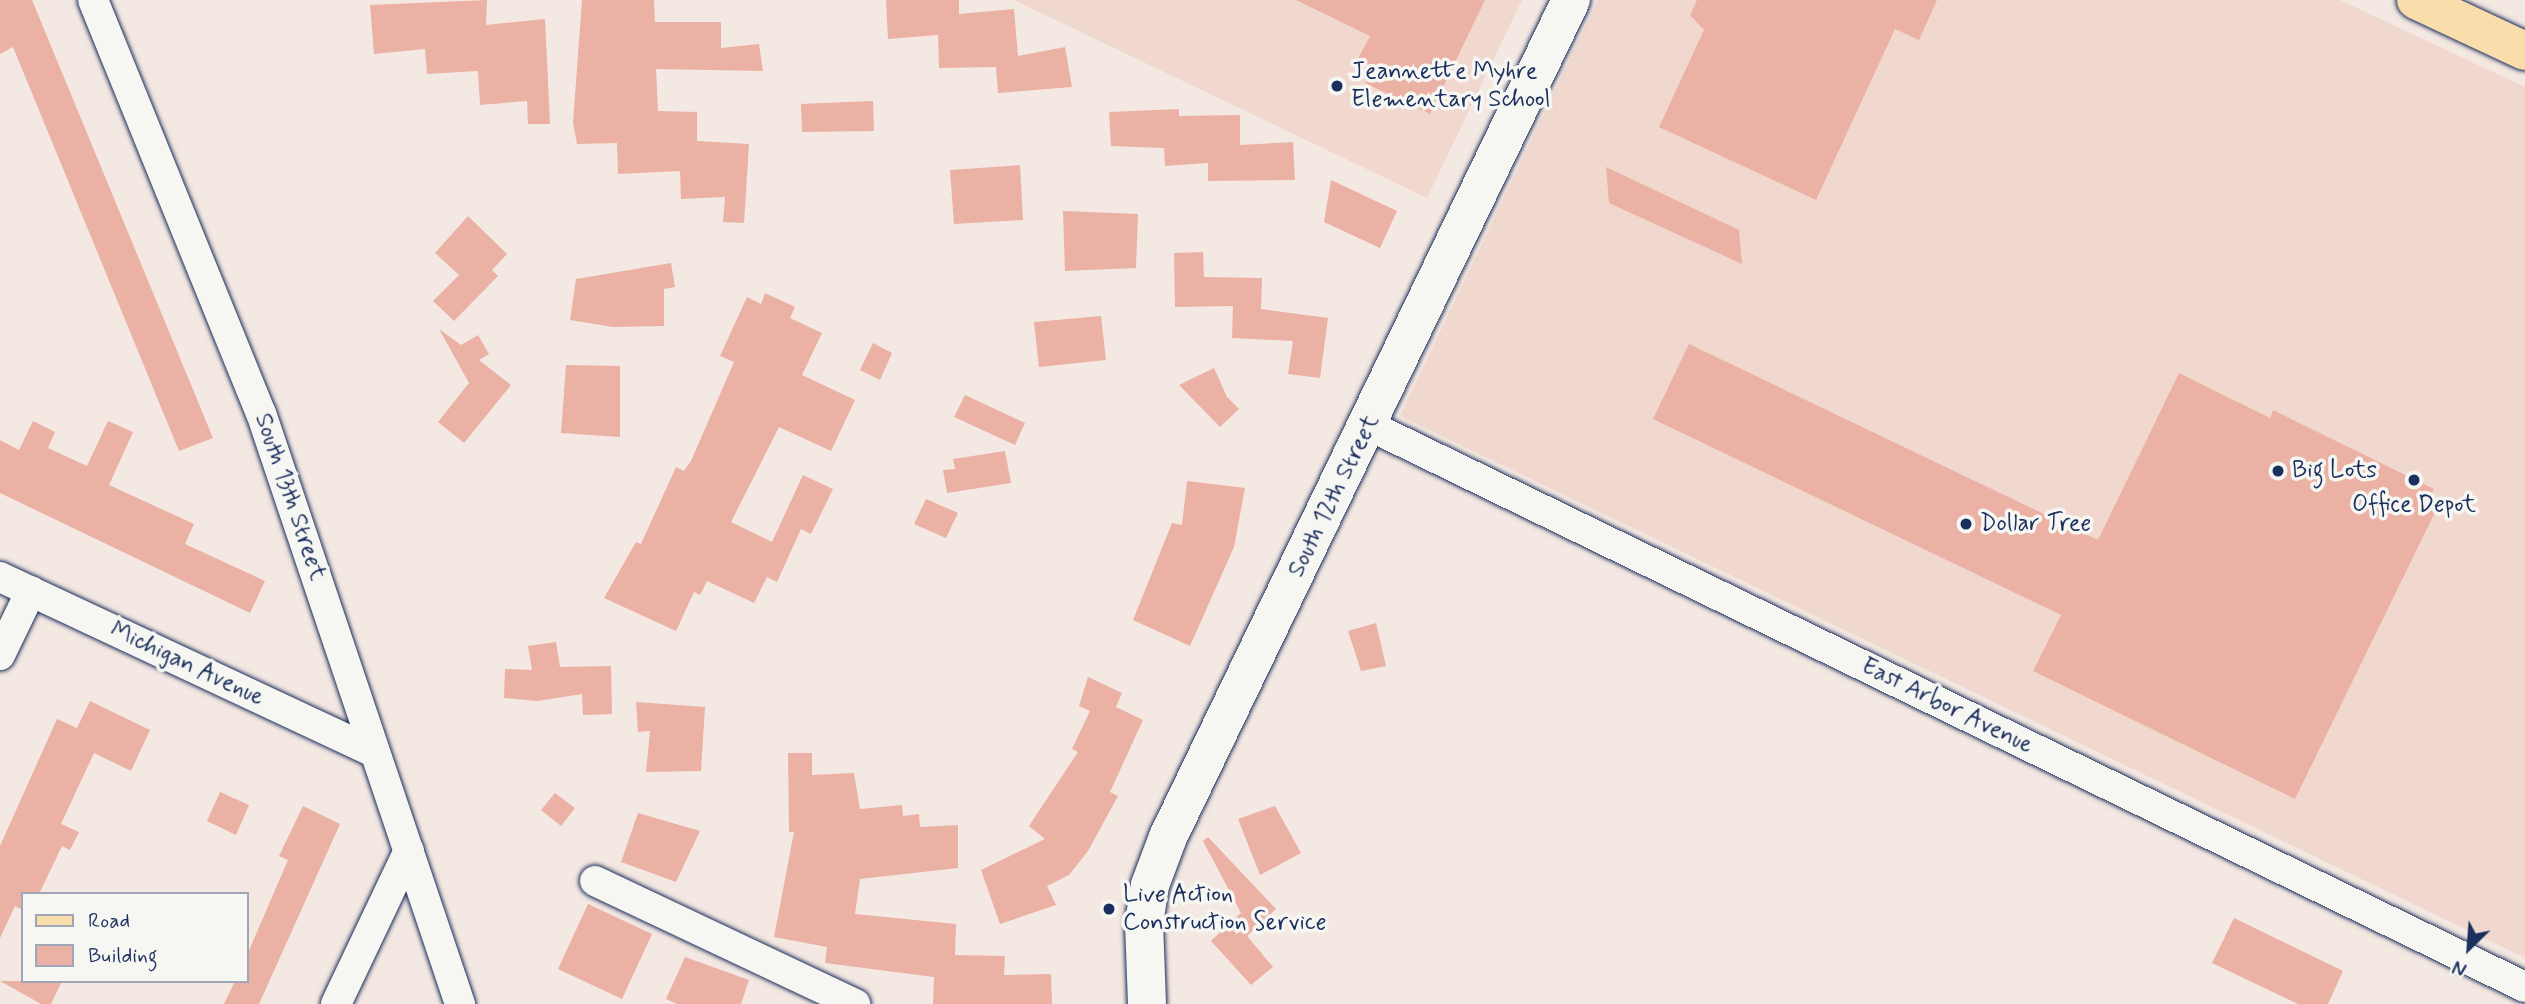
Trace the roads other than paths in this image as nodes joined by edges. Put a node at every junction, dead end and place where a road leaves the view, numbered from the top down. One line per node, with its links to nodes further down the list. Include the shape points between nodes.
1 (93, 0): 9 (street, South 13th Street, via 261,412)
2 (1571, 0): 5 (street, South 12th Street)
3 (2416, 0): 4 (main road)
4 (2525, 51)
5 (1368, 425): 12 (street, East Arbor Avenue); 16 (street, South 12th Street, via 1159,860 1144,923)
6 (0, 577): 7 (street, Michigan Avenue)
7 (31, 591): 8 (street); 9 (street, Michigan Avenue)
8 (0, 655)
9 (374, 752): 10 (street, South 13th Street)
10 (409, 850): 13 (street); 14 (street, South 13th Street)
11 (595, 881): 15 (street)
12 (2525, 987)
13 (336, 1004)
14 (460, 1004)
15 (855, 1004)
16 (1147, 1004)

